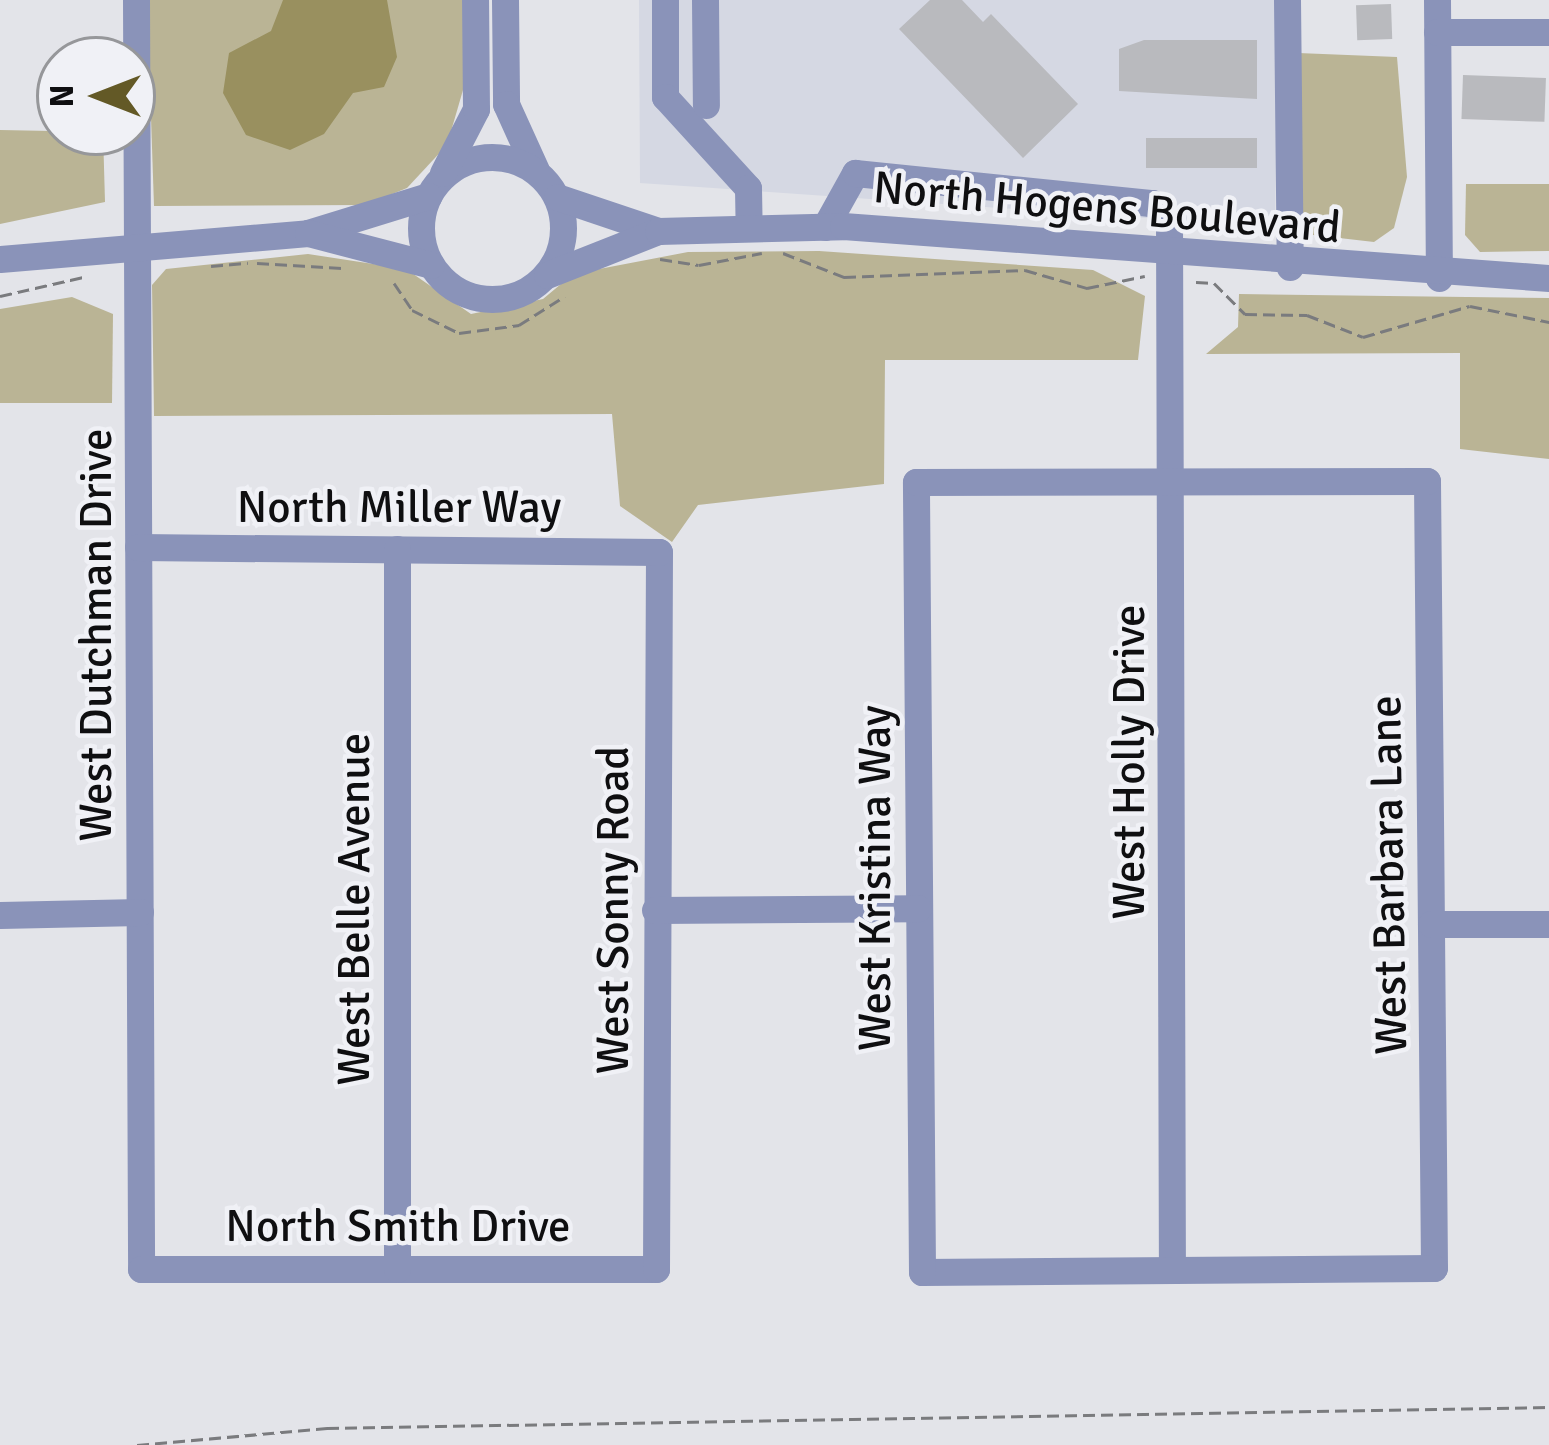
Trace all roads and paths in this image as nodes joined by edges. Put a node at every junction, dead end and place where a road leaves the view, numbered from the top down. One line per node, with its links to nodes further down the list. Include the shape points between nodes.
1 (136, 0): 18 (street, West Dutchman Drive)
2 (475, 0): 12 (street, via 476,109)
3 (505, 0): 11 (street, via 506,104)
4 (664, 0): 15 (street, via 665,98 748,188)
5 (705, 0): 10 (street)
6 (1288, 0): 24 (street)
7 (1437, 0): 8 (street)
8 (1437, 32): 9 (street); 29 (street)
9 (1549, 32)
10 (706, 105)
11 (539, 173): 12 (street, via 497,156); 13 (street)
12 (433, 189): 17 (street); 23 (street)
13 (557, 197): 16 (street, North Hogens Boulevard); 28 (street, via 563,237)
14 (825, 226): 15 (street, North Hogens Boulevard); 25 (street, North Hogens Boulevard); 25 (street, West Holly Drive, via 855,173 1153,203 1168,218)
15 (748, 227): 16 (street, North Hogens Boulevard)
16 (658, 231): 28 (street, North Hogens Boulevard)
17 (308, 232): 18 (street); 19 (street)
18 (137, 239): 21 (street); 35 (street, West Dutchman Drive)
19 (356, 246): 22 (path, via 340,271); 23 (street)
20 (639, 255): 25 (path, via 700,266 776,250 844,277 911,267 956,277 1025,270 1087,288 1131,272)
21 (0, 260)
22 (205, 264)
23 (431, 265): 28 (street, via 487,300)
24 (1291, 267): 25 (street, North Hogens Boulevard); 29 (street, North Hogens Boulevard)
25 (1171, 270): 33 (path, via 1214,283 1245,314 1307,315 1364,337 1470,306); 34 (street, West Holly Drive)
26 (93, 271): 32 (path)
27 (388, 272): 31 (path, via 412,310 458,333 519,325)
28 (548, 274)
29 (1439, 278): 30 (street, North Hogens Boulevard)
30 (1549, 278)
31 (577, 286)
32 (0, 296)
33 (1549, 322)
34 (1172, 482): 38 (street, West Kristina Way, via 916,482); 42 (street, West Barbara Lane, via 1427,482); 44 (street, West Holly Drive)
35 (138, 548): 36 (street, North Miller Way); 40 (street, West Dutchman Drive)
36 (397, 549): 37 (street, North Miller Way); 46 (street, West Belle Avenue)
37 (659, 552): 39 (street, West Sonny Road)
38 (918, 908): 39 (street); 44 (street, West Kristina Way, via 922,1272)
39 (655, 910): 47 (street, West Sonny Road)
40 (140, 912): 41 (street); 45 (street, West Dutchman Drive)
41 (0, 915)
42 (1432, 924): 43 (street); 44 (street, West Barbara Lane, via 1435,1268)
43 (1549, 924)
44 (1172, 1267)
45 (141, 1269): 46 (street, North Smith Drive)
46 (397, 1269): 47 (street, North Smith Drive)
47 (656, 1269)
48 (1549, 1407): 49 (path, via 327,1428)
49 (136, 1445)

